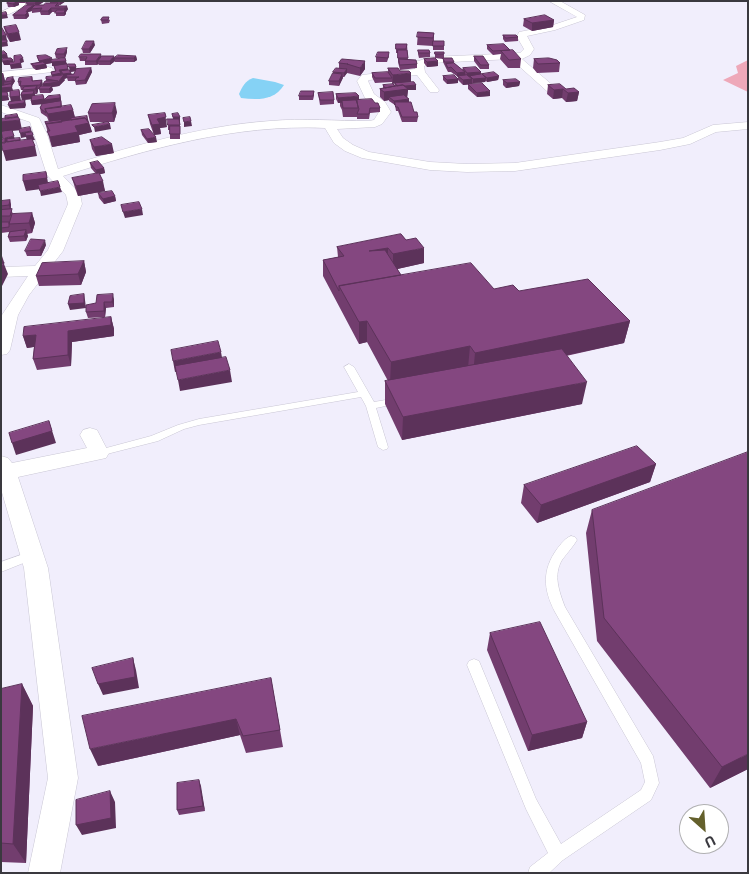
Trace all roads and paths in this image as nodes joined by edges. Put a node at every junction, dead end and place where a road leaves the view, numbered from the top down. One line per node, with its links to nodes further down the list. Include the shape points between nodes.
1 (32, 1): 3 (street)
2 (553, 1): 4 (street, via 577,12 581,18 522,34 529,52)
3 (1, 15)
4 (514, 57): 6 (street, via 425,61 419,64); 9 (street)
5 (48, 70): 7 (street)
6 (420, 72): 8 (street); 11 (street, via 379,75 362,81 369,96 384,108 378,122)
7 (1, 75)
8 (434, 90)
9 (553, 92)
10 (4, 110): 13 (street, via 35,120)
11 (330, 124): 12 (street, via 338,140 366,155 430,166 467,168 515,167 660,146 686,141 712,129); 13 (street, via 245,128 130,151)
12 (748, 125)
13 (54, 175): 14 (street, via 73,194 75,204 55,251)
14 (40, 270): 15 (street); 16 (street)
15 (1, 272)
16 (6, 316): 17 (street)
17 (1, 350)
18 (349, 367): 19 (lane)
19 (364, 394): 21 (lane); 22 (lane, via 199,422 154,439)
20 (404, 400): 21 (lane)
21 (371, 406): 23 (lane)
22 (95, 444): 24 (street)
23 (382, 447)
24 (3, 468): 26 (street)
25 (571, 540): 29 (lane, via 550,570 551,586 559,608 648,761 652,783 646,795)
26 (32, 555): 27 (lane); 30 (street, via 63,778)
27 (1, 567)
28 (474, 664): 29 (lane, via 531,804)
29 (558, 855): 31 (lane)
30 (44, 873)
31 (536, 873)

